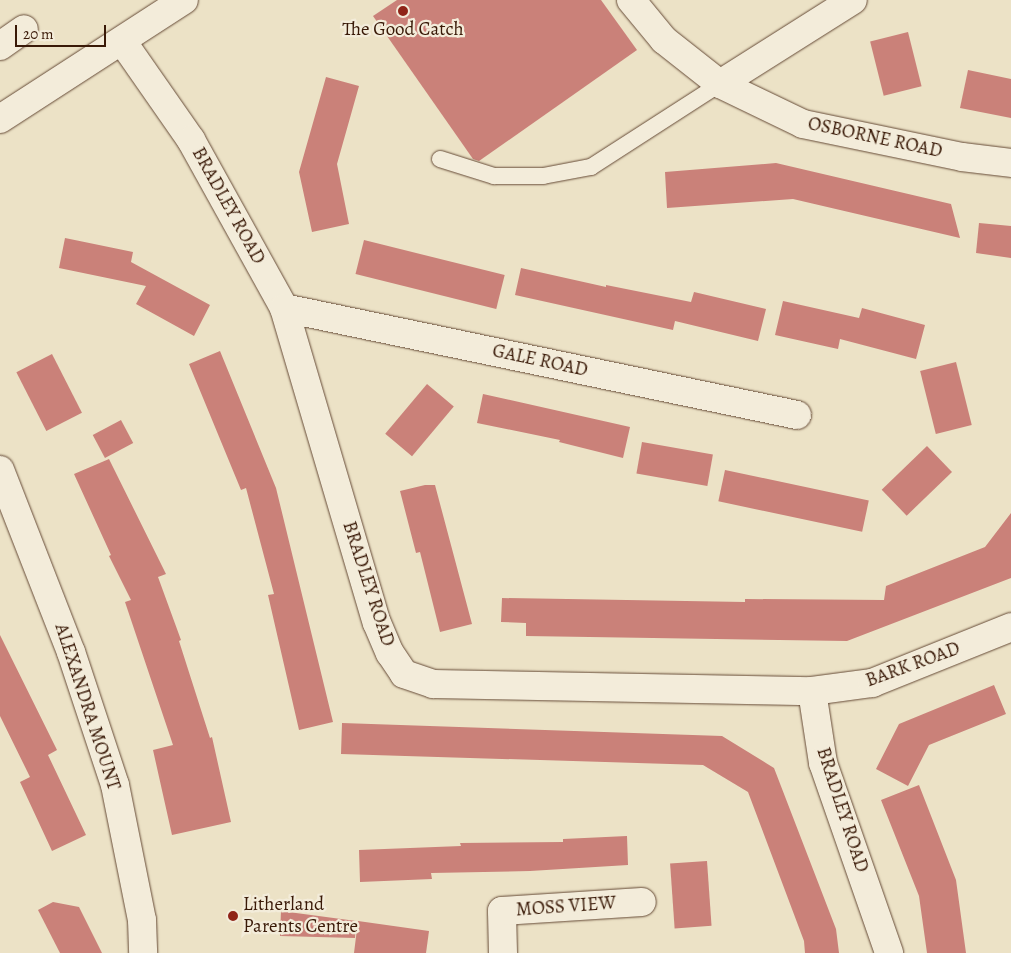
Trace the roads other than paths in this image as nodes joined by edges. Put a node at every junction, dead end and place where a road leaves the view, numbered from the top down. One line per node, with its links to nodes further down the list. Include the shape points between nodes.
1 (184, 0): 5 (street)
2 (632, 0): 7 (street, OSBORNE ROAD, via 664,40)
3 (853, 0): 7 (street)
4 (24, 29): 6 (street)
5 (122, 41): 8 (street); 11 (street, BRADLEY ROAD, via 191,140)
6 (0, 46)
7 (720, 84): 9 (lane, via 591,167 543,176 494,176); 10 (street, OSBORNE ROAD, via 803,124 962,157)
8 (0, 119)
9 (440, 158)
10 (1011, 163)
11 (284, 308): 12 (street, GALE ROAD); 15 (street, BRADLEY ROAD, via 377,623 390,653 404,674 433,684)
12 (797, 415)
13 (0, 470): 17 (street, ALEXANDRA MOUNT, via 71,652 115,785 142,920)
14 (1011, 627): 15 (street, BARK ROAD, via 872,683)
15 (812, 691): 19 (street, BRADLEY ROAD, via 823,763)
16 (642, 902): 18 (street, MOSS VIEW, via 502,911)
17 (142, 953)
18 (503, 953)
19 (889, 953)

